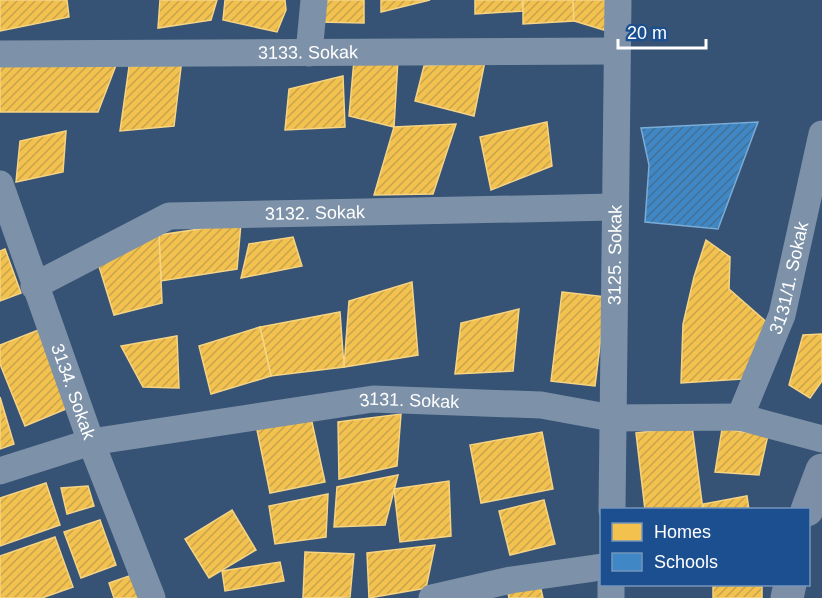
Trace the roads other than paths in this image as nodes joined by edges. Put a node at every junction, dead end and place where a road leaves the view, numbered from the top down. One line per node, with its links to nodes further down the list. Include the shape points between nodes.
1 (314, 0): 4 (street)
2 (618, 0): 3 (street, 3125. Sokak)
3 (616, 51): 4 (street, 3133. Sokak); 8 (street, 3125. Sokak)
4 (309, 53): 5 (street, 3133. Sokak)
5 (0, 54)
6 (822, 134): 10 (street, 3131/1. Sokak, via 782,315)
7 (0, 184): 9 (street, 3134. Sokak)
8 (614, 207): 9 (street, 3132. Sokak, via 169,216); 11 (street, 3125. Sokak)
9 (34, 286): 13 (street, 3134. Sokak)
10 (740, 417): 11 (street, 3131. Sokak); 12 (street, 3131. Sokak)
11 (612, 418): 13 (street, 3131. Sokak, via 541,405 373,399); 16 (street, 3125. Sokak)
12 (822, 439)
13 (91, 442): 15 (street, 3131. Sokak); 19 (street, 3134. Sokak)
14 (822, 470): 17 (main road)
15 (0, 471)
16 (612, 508)
17 (808, 508)
18 (600, 567): 20 (street, via 512,580)
19 (152, 598)
20 (432, 598)

